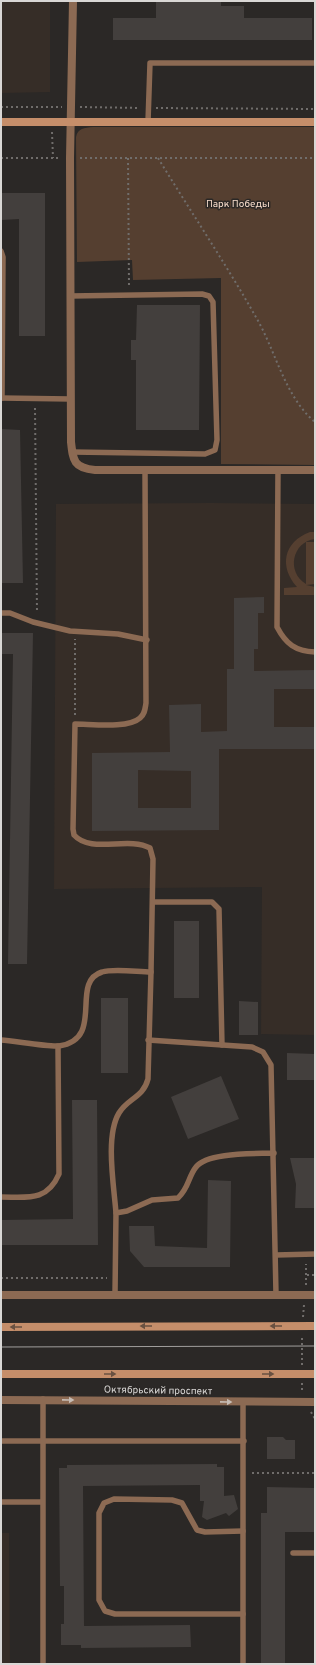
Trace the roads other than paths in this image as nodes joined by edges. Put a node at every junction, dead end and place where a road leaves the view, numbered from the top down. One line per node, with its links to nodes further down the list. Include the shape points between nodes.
1 (73, 1): 4 (street)
2 (315, 63): 5 (lane, via 150,63)
3 (1, 122): 4 (main road)
4 (72, 122): 5 (main road); 8 (street)
5 (148, 122): 6 (main road)
6 (315, 122)
7 (1, 251): 9 (lane)
8 (70, 296): 10 (street); 11 (lane, via 209,296 212,299 217,440 215,450 206,454)
9 (1, 398): 10 (lane)
10 (70, 398): 11 (street)
11 (72, 452): 12 (street, via 74,460 85,469)
12 (145, 470): 13 (street); 16 (lane)
13 (278, 470): 14 (street); 17 (lane, via 277,627 284,640 294,649)
14 (315, 470)
15 (1, 613): 16 (lane, via 10,613 75,631 118,634)
16 (147, 640): 18 (lane, via 146,703 141,718 125,724 75,724 74,836 83,843 137,844 150,848 153,859)
17 (315, 652)
18 (153, 902): 19 (lane); 22 (lane, via 212,902 219,909)
19 (151, 972): 21 (lane); 23 (lane, via 103,971 95,975 89,982 86,992 86,1022 81,1033 69,1043)
20 (1, 1040): 23 (lane)
21 (148, 1040): 22 (lane); 26 (lane, via 148,1079 145,1089 124,1106 114,1126)
22 (222, 1045): 24 (lane, via 258,1049 271,1065)
23 (58, 1046): 25 (lane, via 59,1174 51,1189 44,1193 33,1197)
24 (274, 1153): 26 (lane, via 237,1155 202,1161 196,1167 186,1190 178,1198 152,1200); 28 (lane)
25 (1, 1197)
26 (116, 1213): 29 (lane)
27 (315, 1254): 28 (lane)
28 (276, 1255): 30 (lane)
29 (115, 1294): 30 (street); 31 (street)
30 (276, 1294): 32 (street)
31 (1, 1295)
32 (315, 1295)
33 (315, 1326): 34 (main road, one-way to 34)
34 (1, 1327)
35 (1, 1374): 36 (main road, Октябрьский проспект, one-way to 36)
36 (315, 1374)
37 (43, 1399): 38 (street, Октябрьский проспект); 39 (street, Октябрьский проспект, one-way to 39); 43 (lane)
38 (1, 1400)
39 (243, 1402): 40 (street, Октябрьский проспект); 41 (lane)
40 (315, 1402)
41 (244, 1441): 43 (lane); 46 (lane)
42 (1, 1442): 43 (lane)
43 (43, 1442): 45 (lane)
44 (1, 1502): 45 (lane)
45 (42, 1502): 50 (lane)
46 (243, 1531): 49 (lane); 49 (lane, via 197,1530 182,1503 172,1500 114,1499 104,1503 99,1513 99,1600 105,1611 115,1614)
47 (293, 1553): 48 (lane)
48 (315, 1553)
49 (243, 1614): 51 (lane)
50 (43, 1664)
51 (243, 1664)

